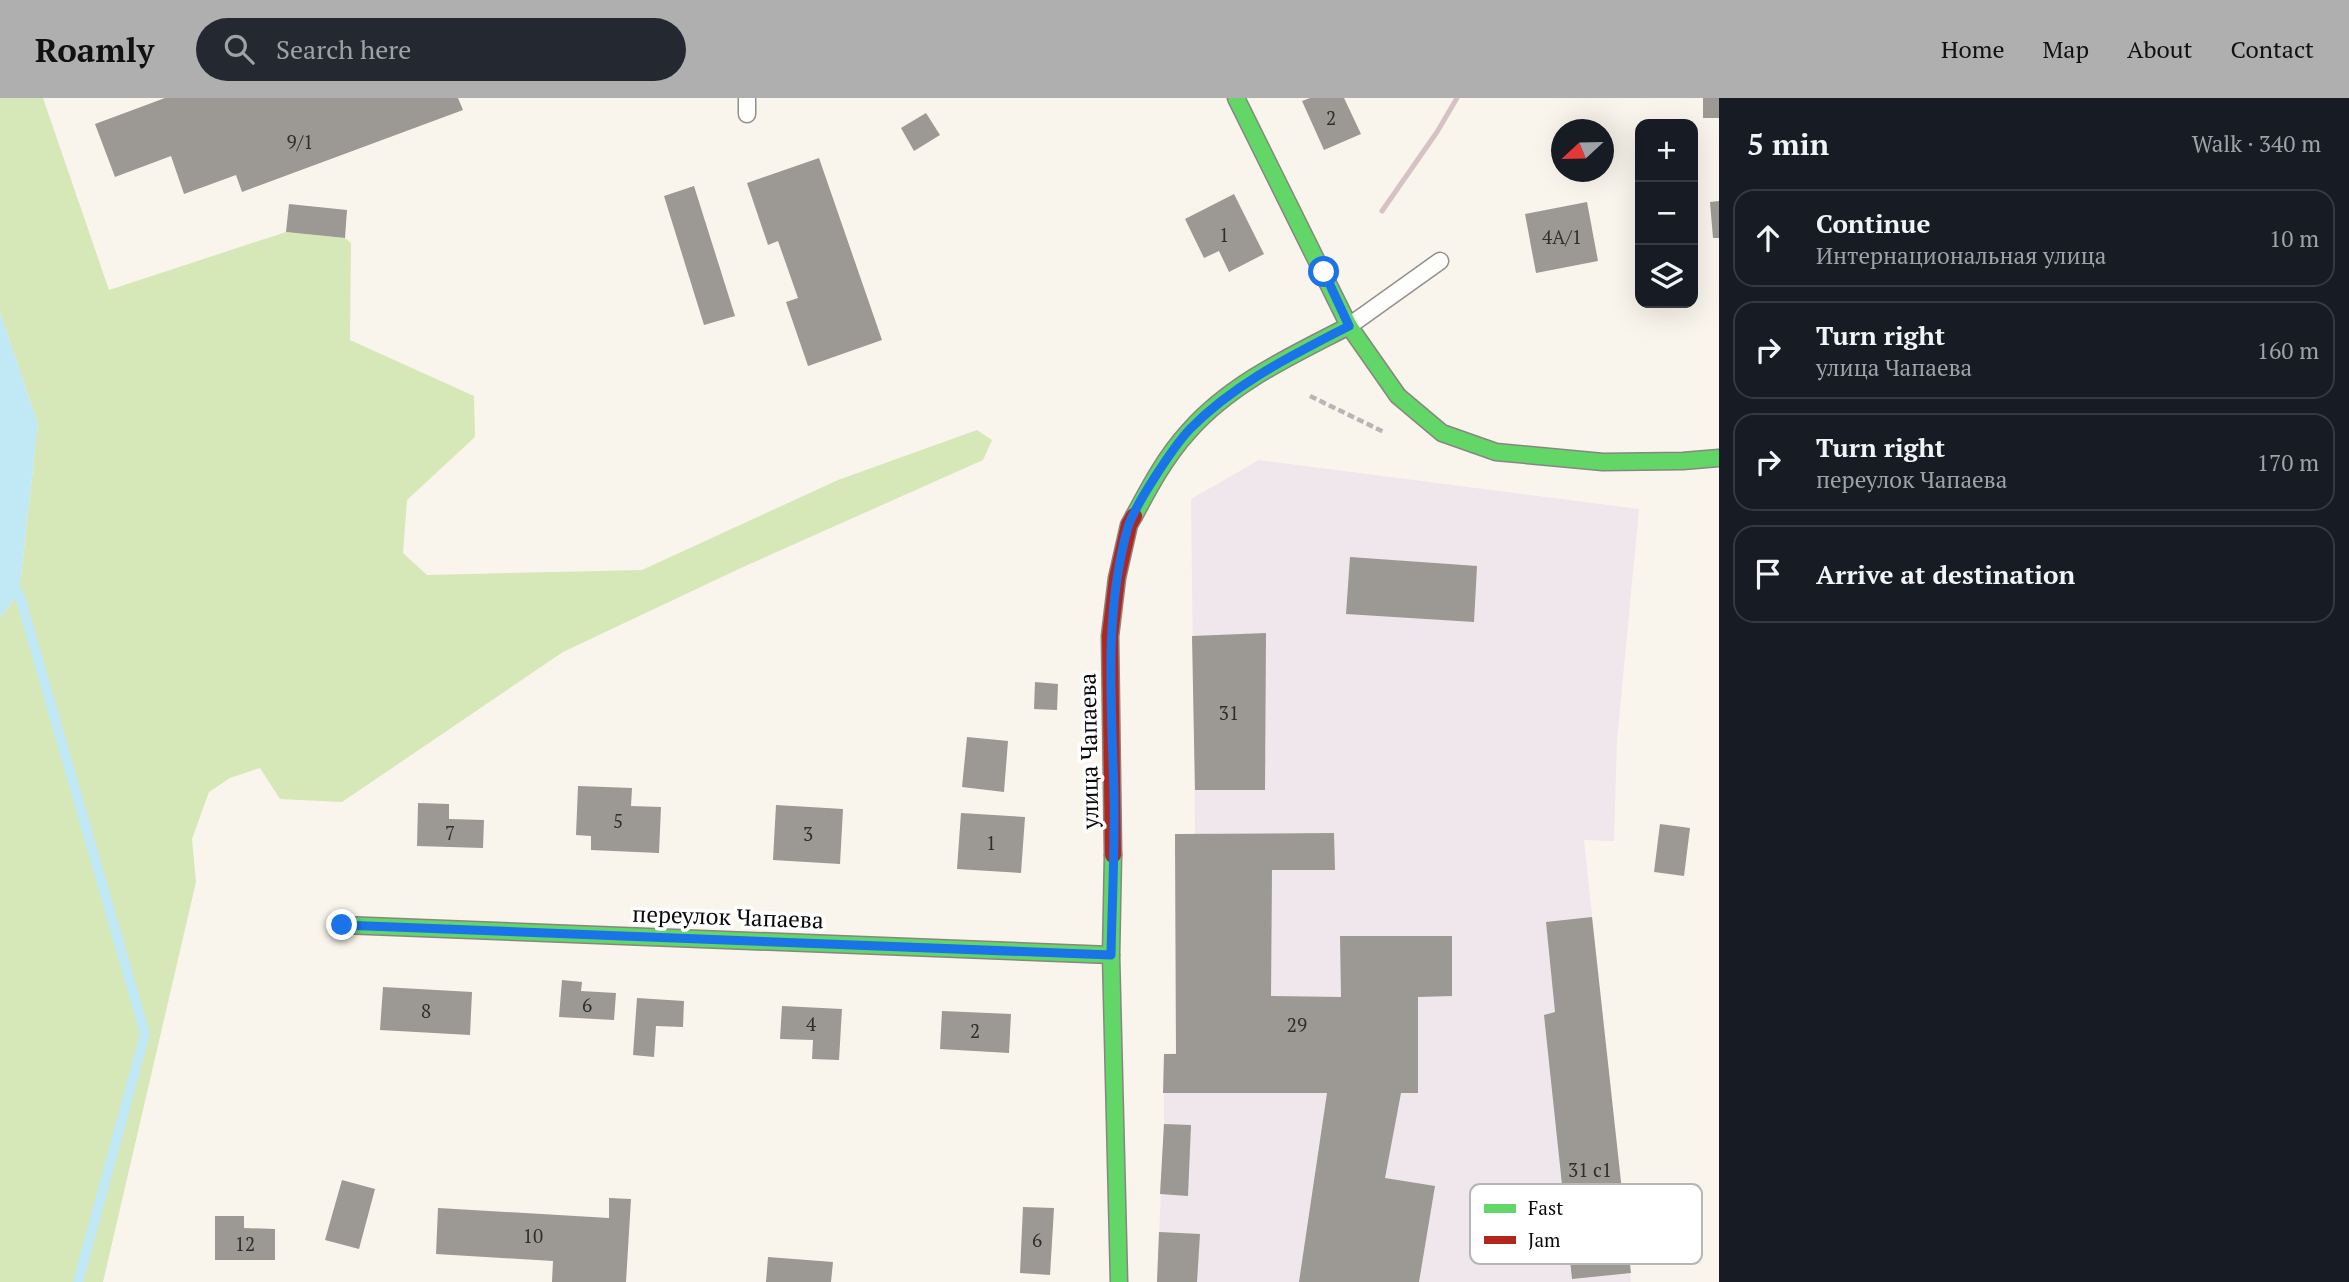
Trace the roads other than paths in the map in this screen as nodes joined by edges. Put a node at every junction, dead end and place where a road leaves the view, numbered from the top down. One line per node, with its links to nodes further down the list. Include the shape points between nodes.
1 (1236, 98): 3 (street)
2 (1440, 261): 3 (lane)
3 (1349, 326): 4 (street, via 1398,396 1453,437 1496,452 1603,462); 6 (street, улица Чапаева, via 1264,371 1189,430 1156,475 1129,525 1110,636)
4 (1719, 458)
5 (342, 925): 6 (street, переулок Чапаева)
6 (1111, 955): 7 (street, улица Чапаева)
7 (1119, 1282)

